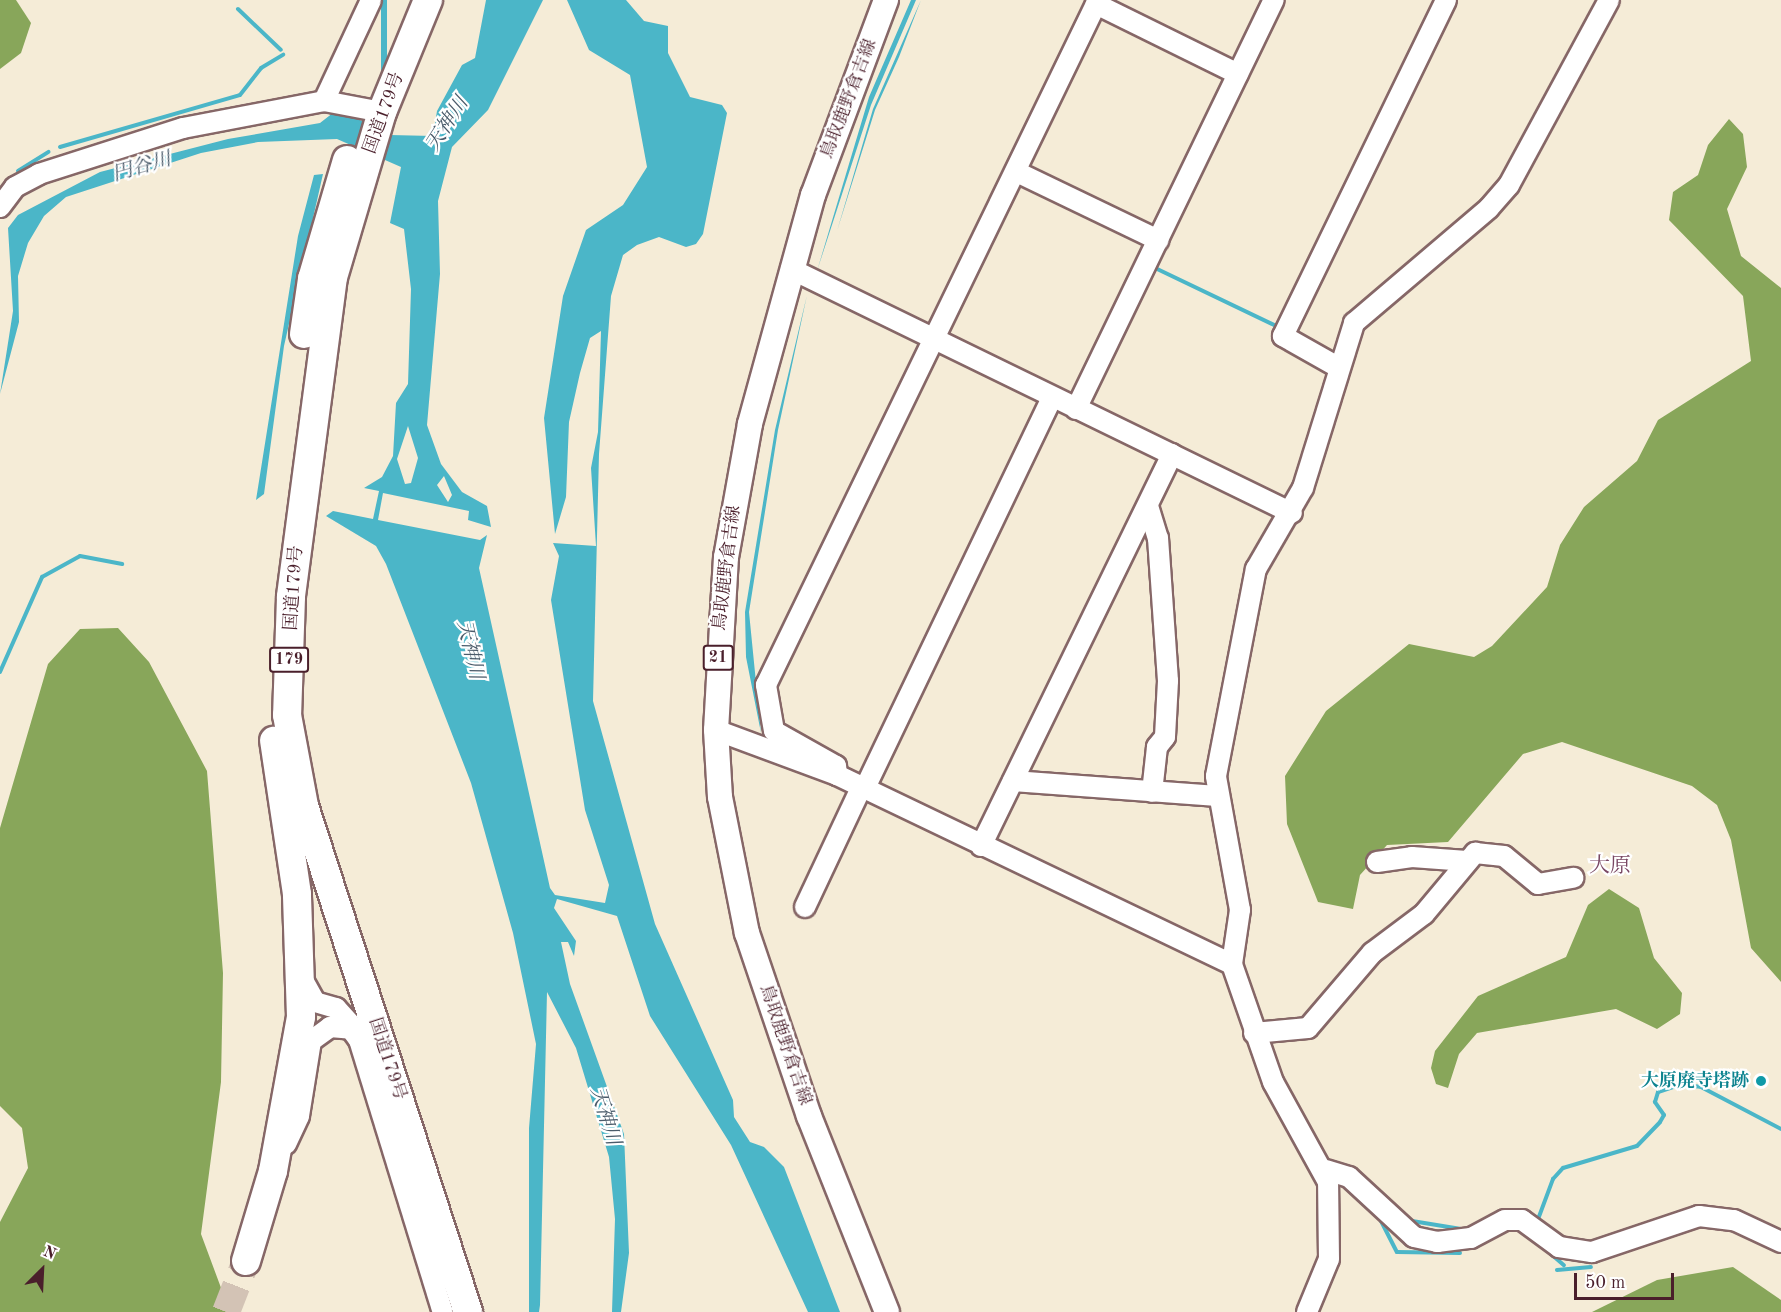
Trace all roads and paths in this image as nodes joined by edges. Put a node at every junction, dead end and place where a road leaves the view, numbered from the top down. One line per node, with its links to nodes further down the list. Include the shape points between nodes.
1 (371, 0): 10 (street)
2 (408, 0): 11 (highway, 国道179号 / 179)
3 (428, 0): 11 (highway, 国道179号 / 179)
4 (886, 0): 15 (main road, 鳥取鹿野倉吉線 / 21)
5 (1274, 0): 9 (street)
6 (1446, 0): 17 (street, via 1282,336)
7 (1609, 0): 17 (street, via 1509,185 1489,208 1354,322)
8 (1097, 2): 9 (street); 12 (street)
9 (1238, 74): 14 (street)
10 (324, 101): 11 (street); 13 (street, via 240,115 108,150 39,174 15,187)
11 (374, 108): 35 (highway, 国道179号 / 179, via 312,279 290,433 270,701 291,846); 43 (highway, 国道179号 / 179, via 333,277 314,392 291,597 287,715 304,806)
12 (1017, 172): 14 (street); 16 (street)
13 (0, 207)
14 (1158, 240): 19 (street)
15 (791, 269): 16 (street); 23 (main road, 鳥取鹿野倉吉線 / 21, via 750,424 726,557)
16 (933, 341): 18 (street); 24 (street, via 764,694 774,731 836,766)
17 (1336, 366): 22 (street)
18 (1052, 398): 19 (street); 26 (street)
19 (1076, 409): 20 (street)
20 (1172, 454): 21 (street); 22 (street)
21 (1148, 506): 25 (street); 27 (street, via 1165,593 1168,681 1165,737 1157,747)
22 (1292, 513): 28 (street, via 1256,569 1218,757)
23 (716, 730): 24 (street); 44 (main road, 鳥取鹿野倉吉線 / 21, via 720,797 747,933 809,1116)
24 (837, 775): 26 (street)
25 (1013, 781): 27 (street); 29 (street)
26 (862, 789): 29 (street); 33 (street)
27 (1152, 792): 28 (street)
28 (1217, 796): 34 (street, via 1240,910)
29 (981, 846): 34 (street)
30 (1467, 861): 31 (street, via 1407,857); 32 (street, via 1489,851 1517,863 1538,884); 36 (street, via 1424,914 1372,952 1308,1028)
31 (1377, 862)
32 (1573, 878)
33 (805, 907)
34 (1232, 964): 36 (street)
35 (302, 978): 37 (street, via 315,1002 349,1018); 39 (highway, 国道179号 / 179, via 297,1040)
36 (1254, 1033): 38 (street, via 1274,1082)
37 (362, 1045): 39 (street, via 343,1027 318,1032 311,1041 299,1116); 42 (street)
38 (1326, 1170): 40 (street, via 1349,1177 1414,1237 1464,1248 1505,1220 1522,1220 1559,1247 1592,1252 1699,1216 1734,1220); 45 (street, via 1329,1259)
39 (273, 1171): 41 (highway, 国道179号 / 179)
40 (1781, 1242)
41 (246, 1261)
42 (442, 1312)
43 (468, 1312)
44 (886, 1312)
45 (1307, 1312)

